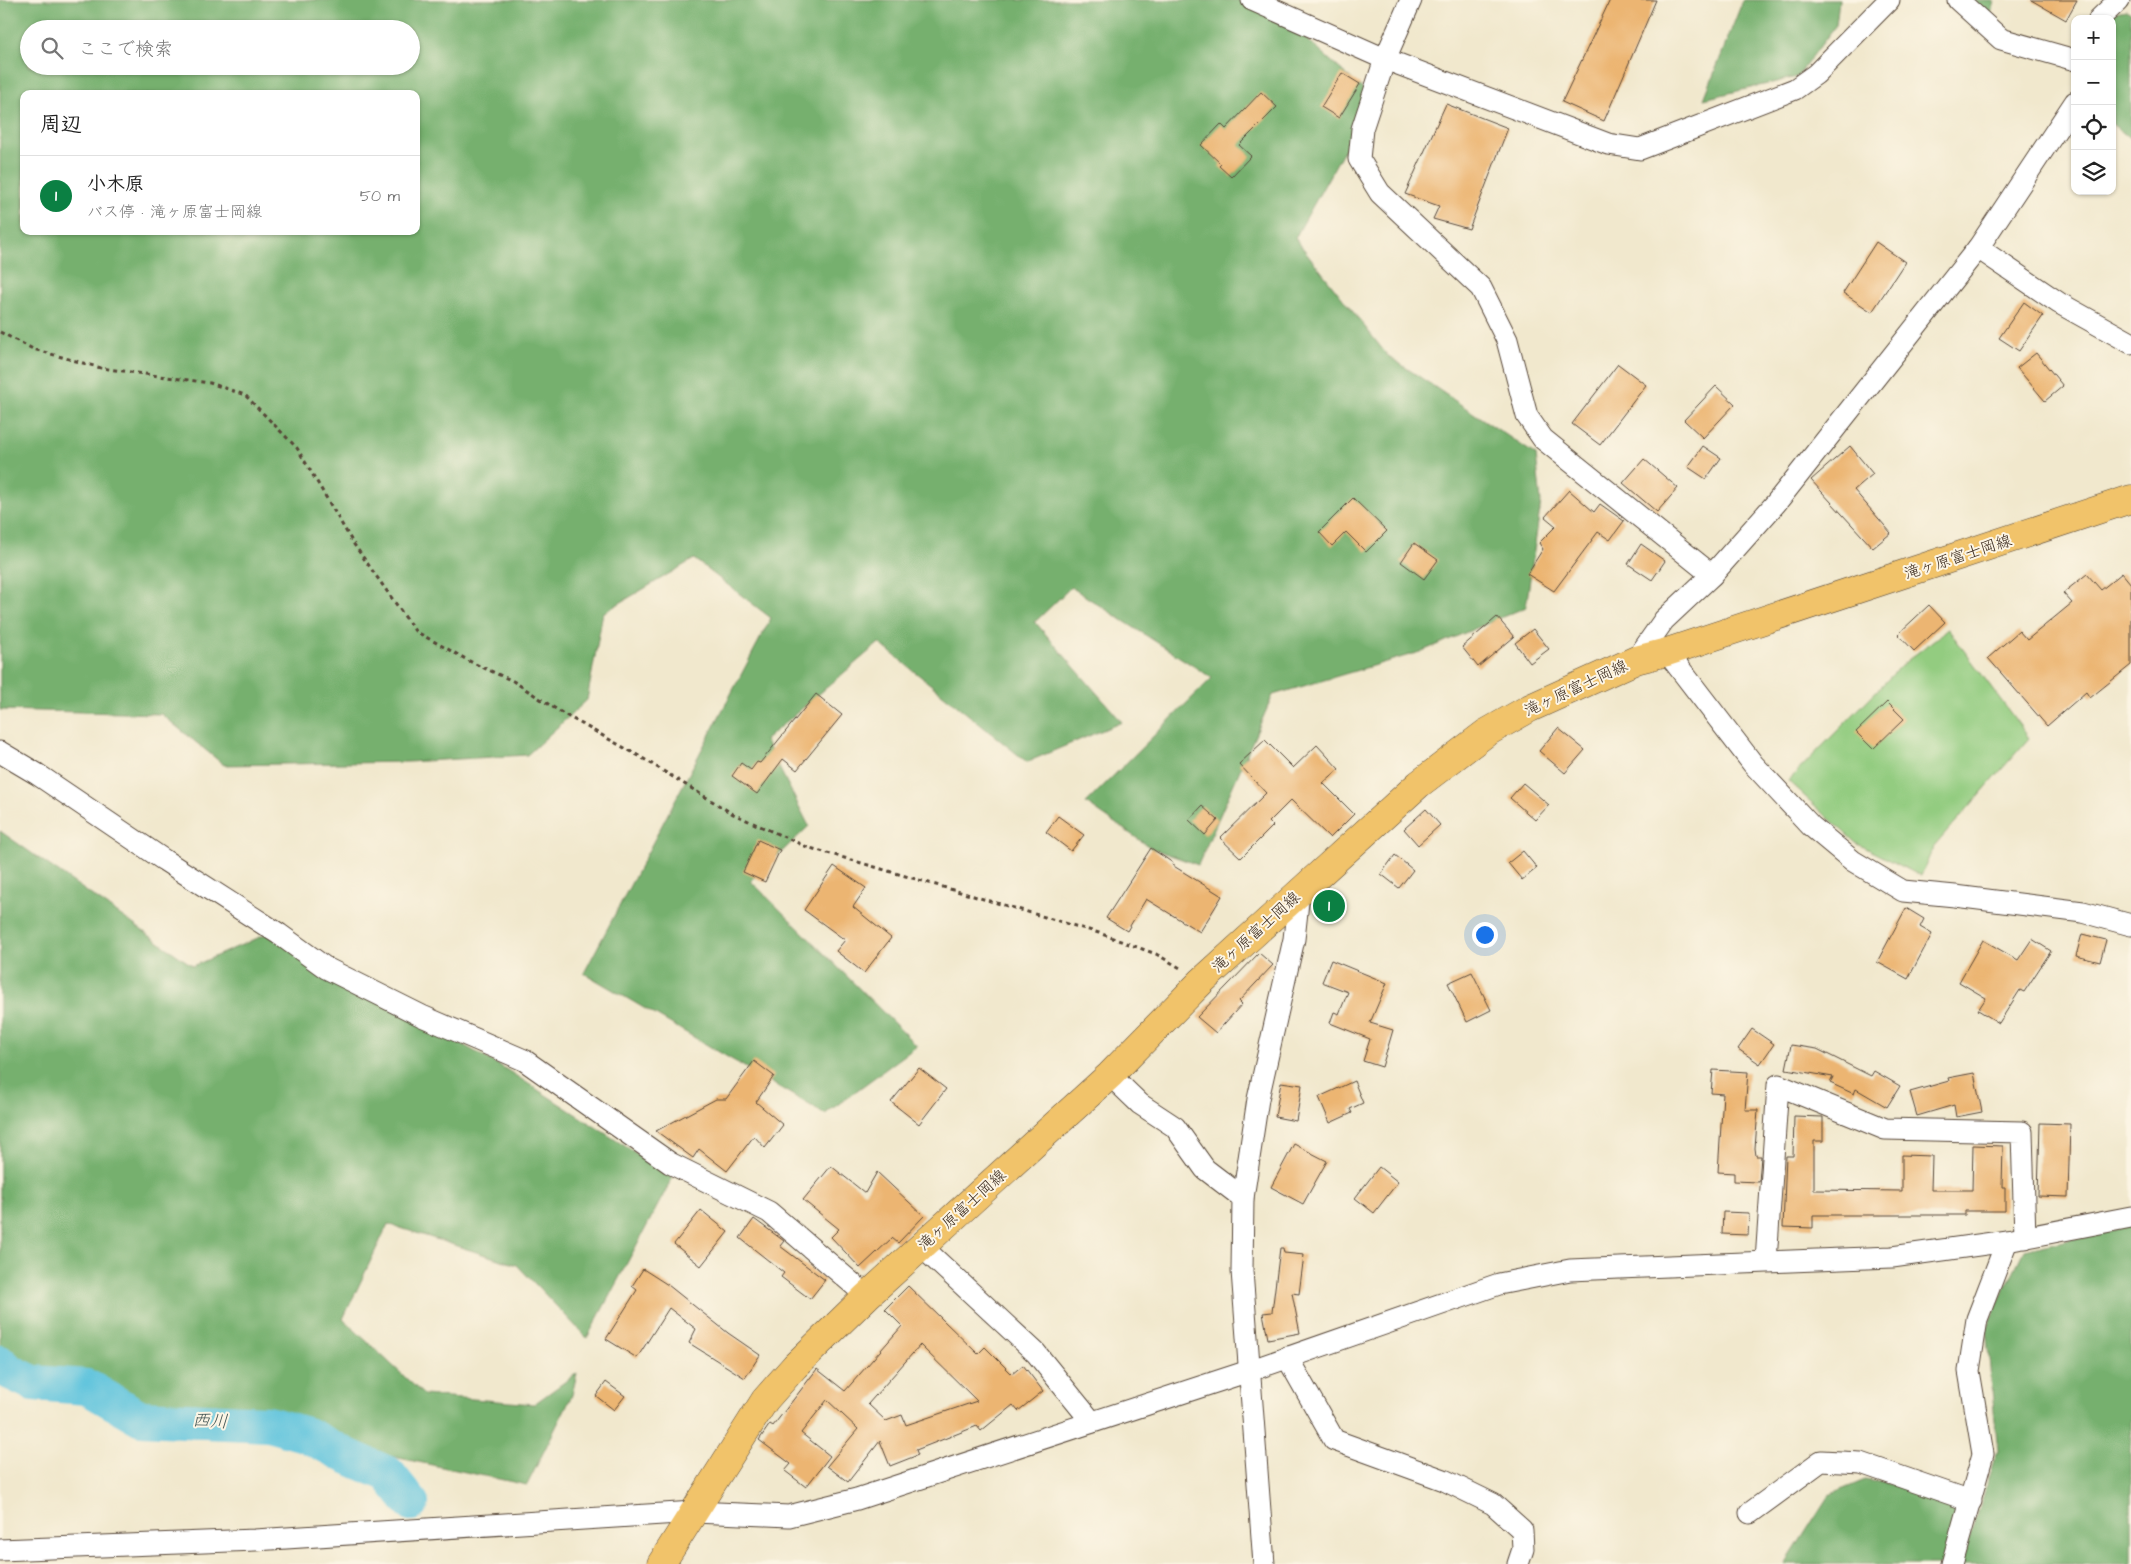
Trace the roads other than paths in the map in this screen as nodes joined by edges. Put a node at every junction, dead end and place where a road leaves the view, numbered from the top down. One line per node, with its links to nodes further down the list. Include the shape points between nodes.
1 (1252, 0): 7 (street)
2 (1412, 0): 7 (street)
3 (1889, 0): 7 (street, via 1816,74 1795,89 1640,149 1608,144)
4 (1958, 0): 8 (street, via 2001,39)
5 (2119, 0): 6 (street)
6 (2102, 15)
7 (1385, 59): 13 (street, via 1362,129 1359,159 1380,193 1481,288 1507,340 1527,416 1543,439)
8 (2071, 59)
9 (2073, 105): 10 (street)
10 (1978, 248): 11 (street, via 2059,303); 13 (street, via 1776,503)
11 (2131, 344)
12 (2131, 499): 14 (main road, 滝ヶ原富士岡線)
13 (1712, 575): 15 (street, via 1664,620)
14 (1667, 652): 15 (main road, 滝ヶ原富士岡線); 18 (street, via 1753,764 1811,826 1853,862 1903,891 2083,912)
15 (1636, 660): 17 (main road, 滝ヶ原富士岡線, via 1530,708 1486,733 1419,784)
16 (0, 752): 25 (street, via 326,968 422,1016 524,1060 670,1164 769,1212)
17 (1299, 893): 19 (main road, 滝ヶ原富士岡線, via 1202,981); 20 (street, via 1294,939 1258,1099)
18 (2131, 925)
19 (1110, 1075): 20 (street, via 1140,1104 1175,1127 1205,1169); 23 (main road, 滝ヶ原富士岡線)
20 (1243, 1198): 27 (street, via 1242,1271)
21 (2131, 1218): 22 (street)
22 (2016, 1240): 24 (street, via 1892,1258); 24 (street, via 2022,1132 1885,1129 1778,1085); 29 (street, via 1977,1318 1968,1371 1983,1454)
23 (922, 1247): 25 (main road, 滝ヶ原富士岡線); 28 (street, via 1036,1353)
24 (1766, 1262): 26 (street, via 1561,1272 1499,1284)
25 (867, 1296): 30 (main road, 滝ヶ原富士岡線, via 765,1400)
26 (1287, 1357): 27 (street); 37 (street, via 1334,1440 1444,1480 1493,1504 1522,1530 1523,1549)
27 (1249, 1370): 28 (street); 36 (street)
28 (1092, 1422): 30 (street, via 857,1499 789,1516)
29 (1971, 1501): 31 (street, via 1861,1464 1821,1461); 38 (street)
30 (694, 1512): 32 (street, via 255,1540); 35 (main road, 滝ヶ原富士岡線)
31 (1750, 1514)
32 (81, 1545): 33 (street); 34 (street)
33 (0, 1550)
34 (65, 1564)
35 (661, 1564)
36 (1264, 1564)
37 (1518, 1564)
38 (1952, 1564)

